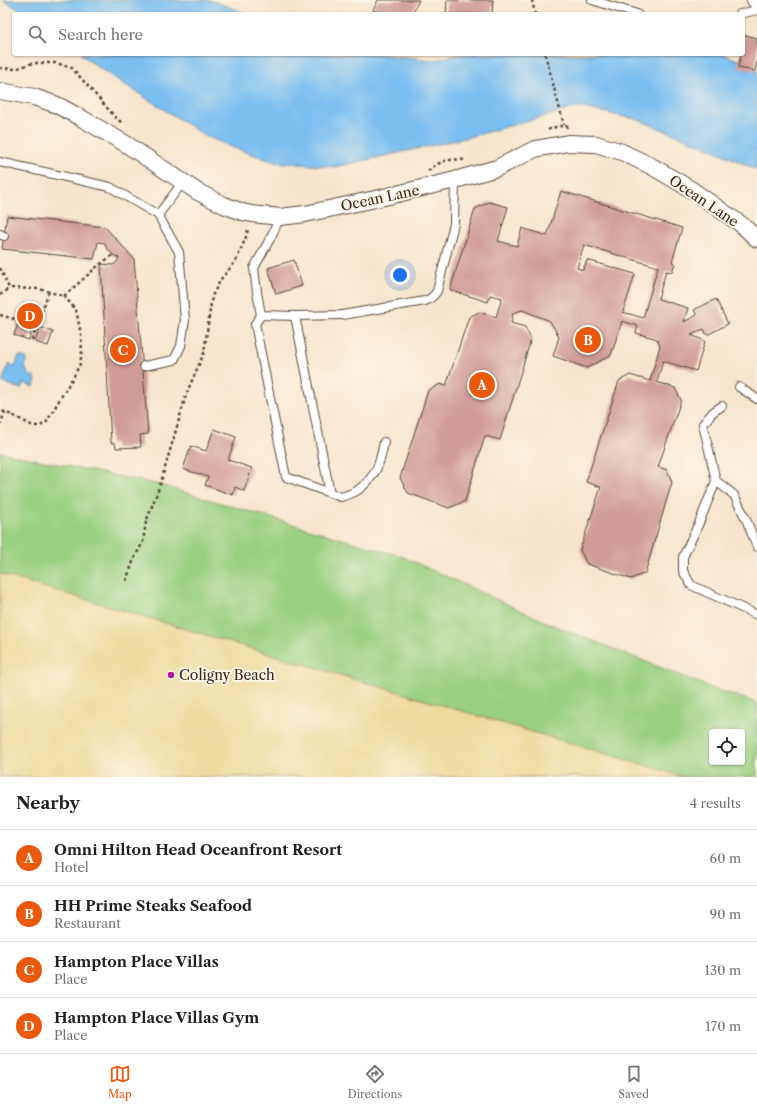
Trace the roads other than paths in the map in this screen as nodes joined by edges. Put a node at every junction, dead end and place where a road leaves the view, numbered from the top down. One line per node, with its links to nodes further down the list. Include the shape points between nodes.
1 (592, 0): 3 (lane)
2 (757, 10): 4 (lane)
3 (631, 12)
4 (745, 13)
5 (0, 91): 8 (street, Ocean Lane, via 34,97 57,105 126,144)
6 (0, 162): 9 (lane, via 110,187)
7 (455, 180): 10 (street, Ocean Lane, via 305,214); 11 (street, Ocean Lane, via 497,168 535,149 568,143 596,144 653,167 742,225); 13 (lane, via 454,224 437,291 431,299 342,316)
8 (183, 182): 9 (lane); 10 (street, Ocean Lane, via 198,192 242,212)
9 (158, 215): 14 (lane, via 179,252 185,320 181,346 174,360)
10 (280, 217): 12 (lane, via 254,268)
11 (757, 239)
12 (261, 315): 13 (lane); 20 (lane, via 255,324 286,477)
13 (295, 316): 20 (lane)
14 (144, 366)
15 (739, 388): 16 (lane)
16 (757, 399)
17 (722, 406): 19 (lane, via 703,424)
18 (384, 442): 20 (lane, via 380,462 372,477 358,490 341,497)
19 (716, 481): 21 (lane, via 734,495); 22 (lane, via 682,557 683,571 691,585)
20 (330, 493)
21 (757, 548)
22 (757, 615)

